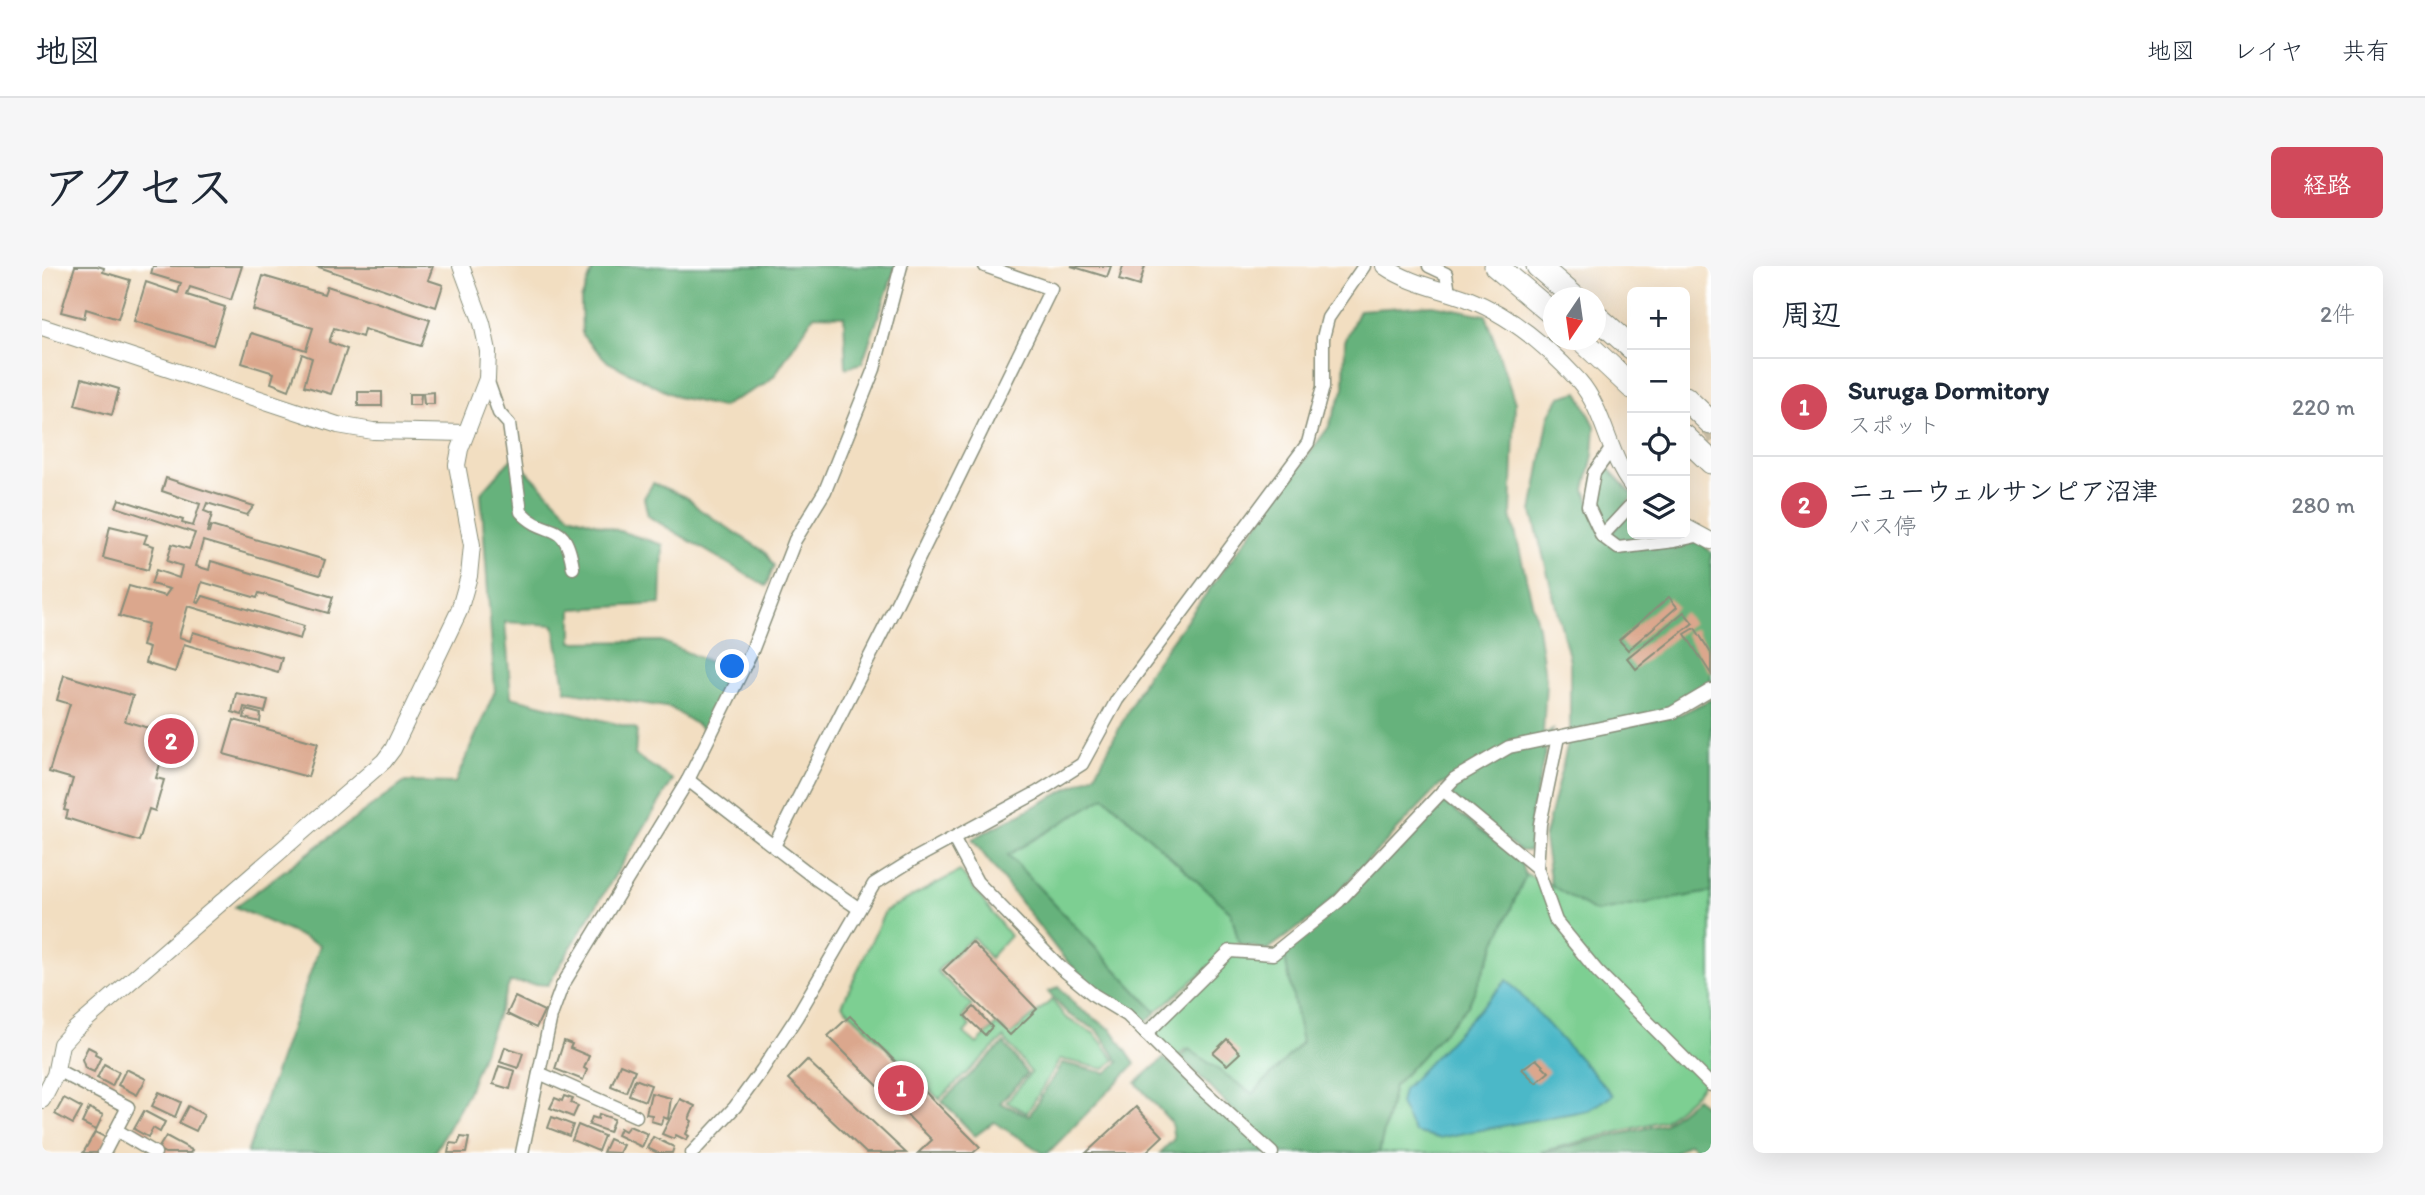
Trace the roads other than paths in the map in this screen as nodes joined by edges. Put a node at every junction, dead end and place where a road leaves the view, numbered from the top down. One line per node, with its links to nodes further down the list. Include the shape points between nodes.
1 (461, 266): 16 (street, via 482,323)
2 (901, 266): 32 (street, via 874,369 825,492 795,540 752,651)
3 (985, 266): 35 (street, via 1051,289)
4 (1364, 266): 34 (street, via 1328,318 1323,338 1323,387 1308,443 1117,700 1082,764)
5 (1384, 266): 10 (street, via 1406,279)
6 (1429, 266): 10 (street, via 1444,271)
7 (1496, 266): 11 (highway)
8 (1538, 266): 9 (highway)
9 (1562, 287)
10 (1448, 292): 22 (street, via 1496,311 1550,353 1581,383)
11 (1543, 306)
12 (1606, 326): 14 (highway)
13 (42, 327): 20 (street, via 338,425 373,431)
14 (1627, 344)
15 (1593, 350): 17 (highway)
16 (487, 379): 20 (street); 29 (street, via 499,413 509,424 521,513 529,521 559,532 566,540)
17 (1627, 382)
18 (1690, 403): 19 (highway)
19 (1711, 423)
20 (466, 433): 39 (street, via 457,465 472,544 469,576 459,611 393,748 384,761 72,1032 61,1044)
21 (1690, 442): 23 (highway)
22 (1612, 448): 24 (street); 27 (street, via 1594,473 1588,506)
23 (1711, 462)
24 (1627, 476)
25 (1627, 509): 27 (street)
26 (1690, 530): 28 (street)
27 (1602, 536): 28 (street, via 1618,548)
28 (1706, 538)
29 (573, 568)
30 (1711, 691): 31 (street, via 1672,713)
31 (1558, 737): 33 (street, via 1509,747); 36 (street, via 1540,824)
32 (688, 780): 35 (street); 40 (street, via 562,986)
33 (1443, 790): 36 (street); 38 (street, via 1339,901 1273,954 1230,951)
34 (954, 839): 37 (street, via 874,884); 38 (street, via 977,883 1060,967)
35 (774, 846): 37 (street)
36 (1537, 868): 41 (street, via 1556,922 1573,944)
37 (858, 908): 48 (street, via 762,1070)
38 (1146, 1034): 49 (street)
39 (55, 1069): 42 (street); 44 (street, via 128,1107)
40 (539, 1073): 43 (street); 47 (street)
41 (1711, 1085)
42 (42, 1100)
43 (636, 1116)
44 (116, 1130): 45 (street); 46 (street)
45 (104, 1153)
46 (155, 1153)
47 (522, 1153)
48 (692, 1153)
49 (1272, 1153)

